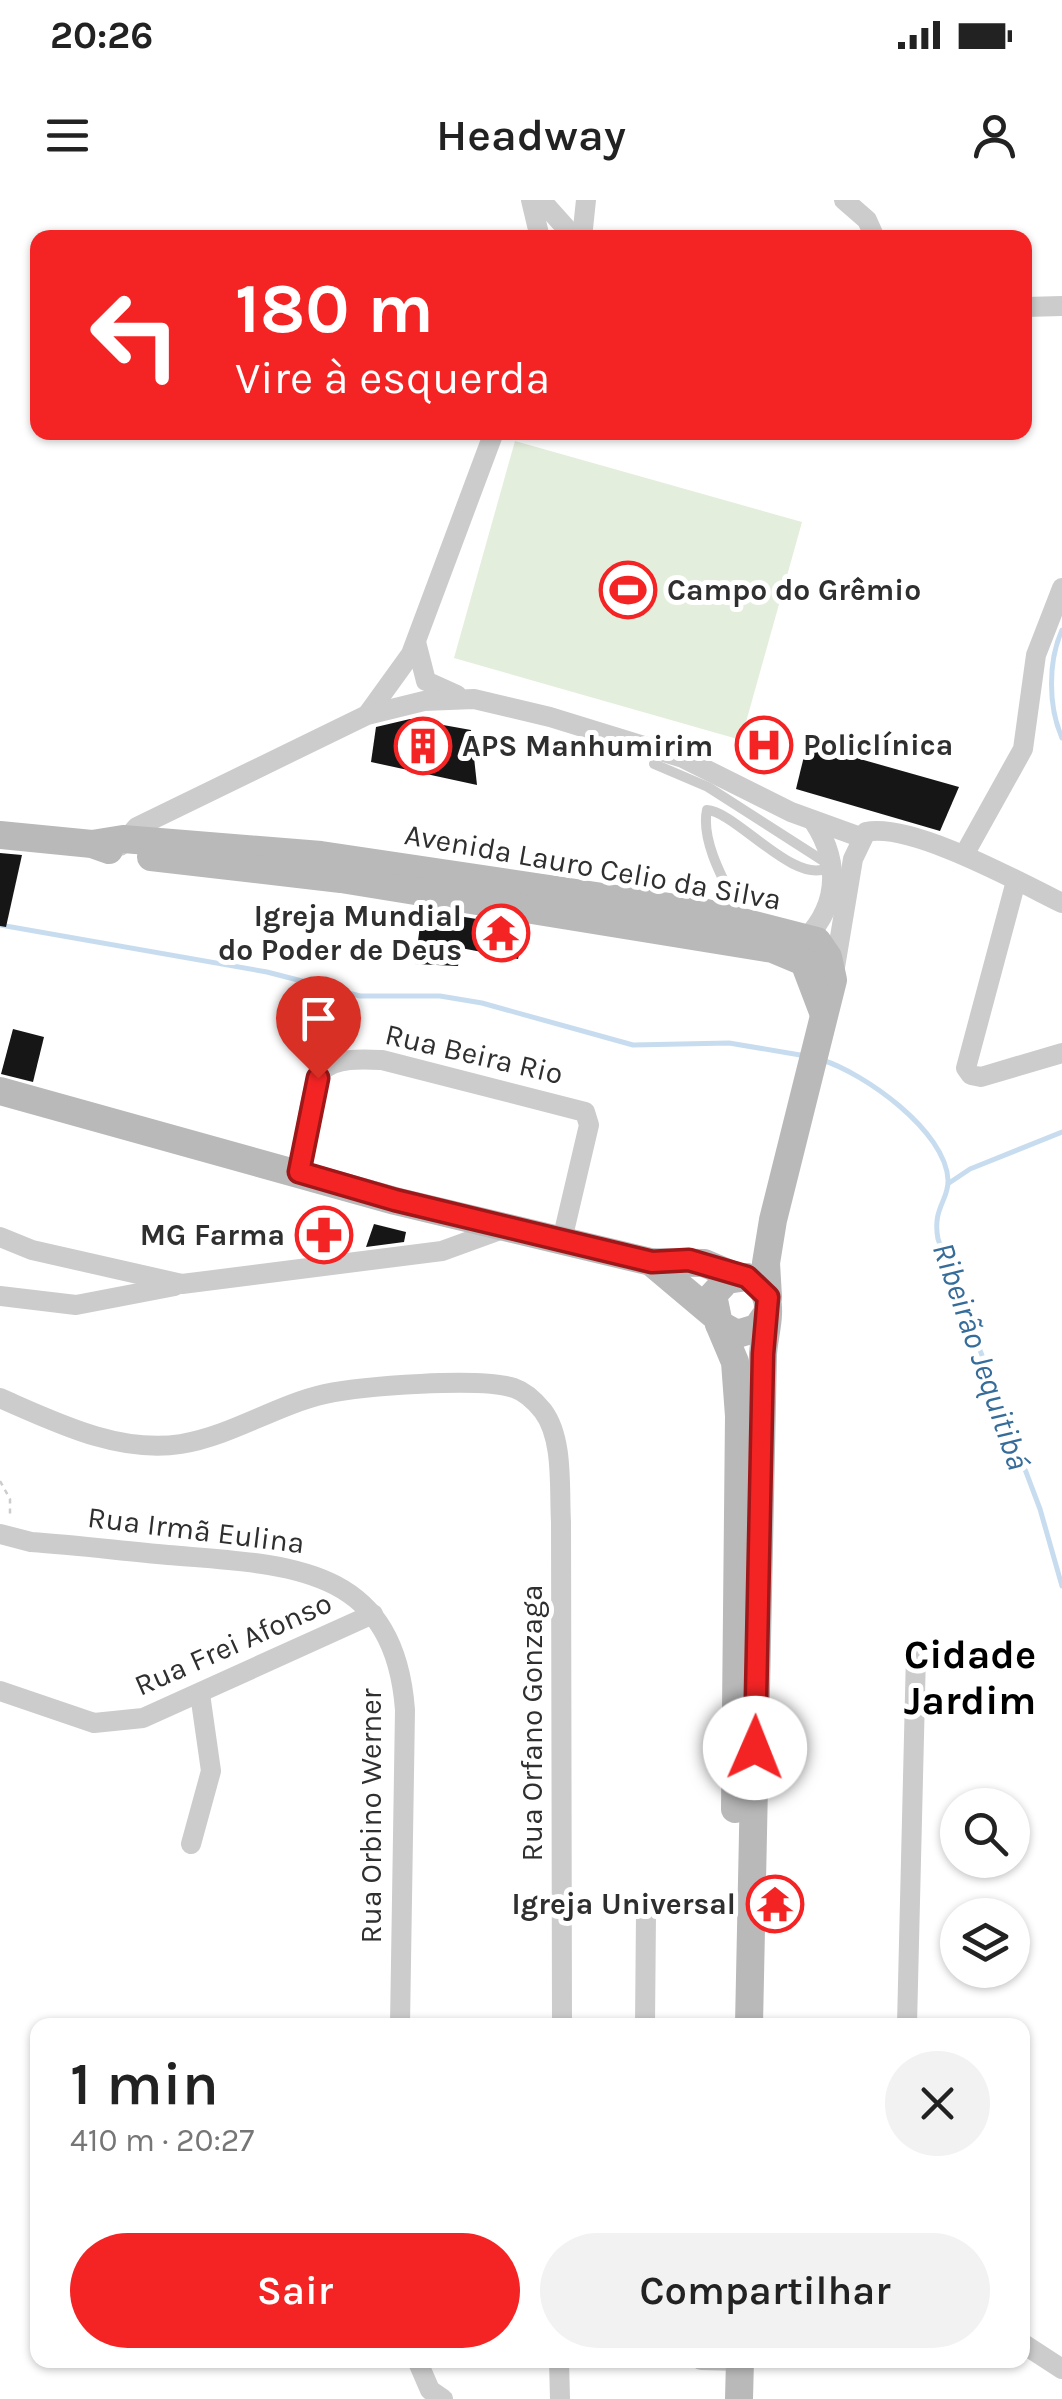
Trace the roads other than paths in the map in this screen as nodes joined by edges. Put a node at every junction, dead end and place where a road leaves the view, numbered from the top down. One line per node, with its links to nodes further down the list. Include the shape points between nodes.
1 (531, 200): 5 (street)
2 (540, 200): 6 (street)
3 (586, 200): 7 (street)
4 (844, 200): 8 (street)
5 (538, 230)
6 (570, 230)
7 (579, 230)
8 (871, 230)
9 (1032, 296): 10 (street)
10 (1059, 306): 11 (street)
11 (1032, 307)
12 (491, 440): 14 (street)
13 (1062, 588): 22 (street, via 1036,656 1023,749)
14 (416, 638): 15 (street, via 426,681); 16 (street, via 403,668)
15 (474, 700): 16 (street, via 424,701); 18 (street, via 683,758)
16 (367, 714): 21 (street)
17 (654, 764): 23 (lane, via 719,793 819,855)
18 (814, 822): 20 (street); 23 (street)
19 (0, 835): 21 (street, Avenida Lauro Celio da Silva)
20 (860, 837): 22 (street, via 881,831); 23 (street)
21 (111, 845): 26 (street, Avenida Lauro Celio da Silva, via 320,866)
22 (964, 855): 24 (street)
23 (837, 876): 27 (lane, via 790,860 707,810 721,872); 28 (street, via 824,914); 29 (street)
24 (1016, 880): 25 (street); 31 (street, via 966,1068 981,1077)
25 (1062, 903)
26 (668, 919): 27 (street, Avenida Lauro Celio da Silva); 28 (street, Avenida Lauro Celio da Silva)
27 (746, 924): 28 (street, Avenida Lauro Celio da Silva)
28 (799, 946): 29 (street, Avenida Lauro Celio da Silva, via 826,951); 30 (street, Avenida Lauro Celio da Silva)
29 (832, 980): 30 (street)
30 (822, 1025): 34 (street)
31 (1062, 1053)
32 (0, 1090): 33 (street)
33 (299, 1172): 35 (street); 37 (street, Rua Beira Rio, via 318,1078 349,1060 382,1060 585,1112 588,1125)
34 (773, 1220): 39 (street); 42 (street)
35 (508, 1227): 37 (street); 40 (street, via 442,1251)
36 (0, 1237): 40 (street)
37 (562, 1240): 38 (street)
38 (652, 1262): 39 (street, via 689,1260); 43 (street)
39 (739, 1276): 42 (street, via 756,1281); 43 (street, via 713,1295)
40 (182, 1284): 41 (street, via 76,1305)
41 (0, 1296)
42 (768, 1304): 43 (street, via 764,1321 748,1333 737,1334); 56 (street)
43 (716, 1320): 55 (street, via 735,1362 739,1416)
44 (0, 1398): 53 (street, Rua Orfano Gonzaga, via 69,1428 180,1444 348,1391 492,1383 524,1392 550,1422 558,1461)
45 (5, 1536): 46 (street, Rua Irmã Eulina, via 276,1564 329,1578)
46 (373, 1614): 49 (street, Rua Frei Afonso); 52 (street, Rua Orbino Werner, via 398,1660 405,1710)
47 (916, 1654): 57 (street)
48 (0, 1691): 49 (street, Rua Frei Afonso, via 94,1722 144,1718)
49 (200, 1694): 50 (street, via 210,1771)
50 (191, 1844)
51 (646, 1913): 54 (street)
52 (400, 2018)
53 (562, 2018)
54 (645, 2018)
55 (732, 2018)
56 (750, 2018)
57 (907, 2018)
58 (1030, 2348): 63 (street)
59 (420, 2368): 64 (street, via 430,2390)
60 (559, 2368): 65 (street)
61 (724, 2368): 66 (street)
62 (740, 2368): 67 (street)
63 (1062, 2369)
64 (443, 2399)
65 (560, 2399)
66 (724, 2399)
67 (739, 2399)

